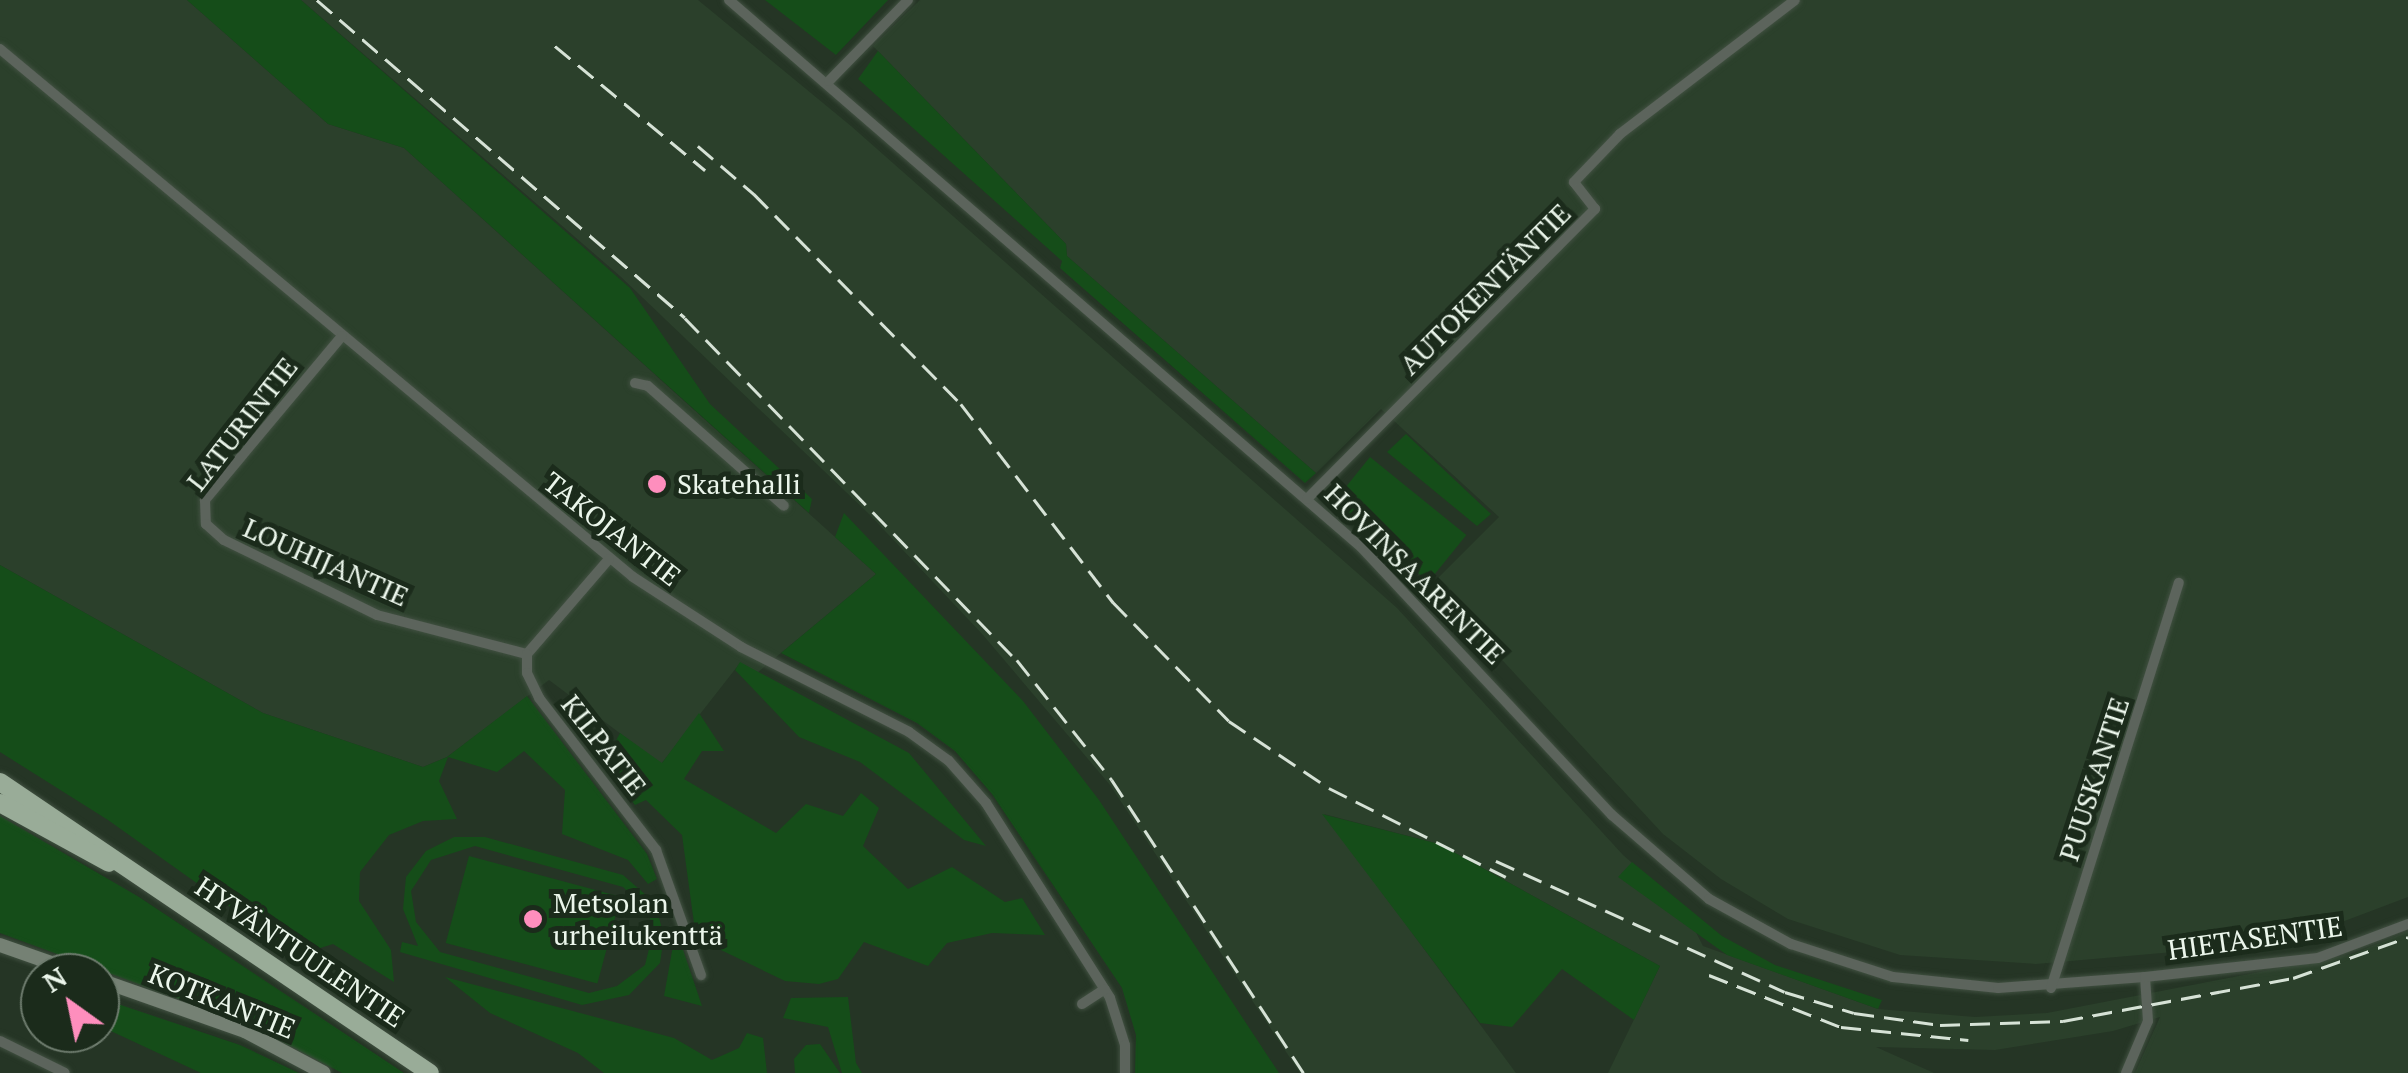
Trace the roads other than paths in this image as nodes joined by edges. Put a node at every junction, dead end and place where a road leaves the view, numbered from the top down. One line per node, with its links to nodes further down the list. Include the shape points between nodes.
1 (730, 0): 5 (street, HOVINSAARENTIE)
2 (908, 0): 5 (street)
3 (1795, 0): 8 (street, AUTOKENTÄNTIE, via 1620,134 1574,182 1595,210)
4 (0, 49): 6 (street, TAKOJANTIE)
5 (829, 80): 8 (street, HOVINSAARENTIE)
6 (342, 336): 10 (street, LATURINTIE, via 205,500 206,524); 11 (street, TAKOJANTIE)
7 (635, 383): 9 (street, via 648,386)
8 (1308, 500): 23 (street, HOVINSAARENTIE, via 1398,582 1642,845 1709,899 1792,944 1893,978)
9 (784, 506)
10 (224, 540): 13 (street, LOUHIJANTIE, via 377,615)
11 (610, 559): 13 (street); 24 (street, TAKOJANTIE, via 695,620 909,732 949,761 986,802)
12 (2179, 583): 23 (street, PUUSKANTIE)
13 (527, 654): 20 (street, KILPATIE, via 539,698 656,850)
14 (0, 782): 16 (highway, HYVÄNTUULENTIE)
15 (0, 803): 16 (highway, HYVÄNTUULENTIE)
16 (138, 878): 29 (highway, HYVÄNTUULENTIE)
17 (2408, 924): 21 (street, HIETASENTIE, via 2318,958)
18 (0, 944): 19 (street)
19 (25, 953)
20 (702, 975)
21 (2145, 977): 23 (street, HOVINSAARENTIE); 31 (street, HIETASENTIE, via 2148,1021)
22 (120, 987): 28 (street, KOTKANTIE, via 245,1032)
23 (2051, 988)
24 (1105, 989): 25 (street); 30 (street, TAKOJANTIE, via 1121,1028)
25 (1082, 1004)
26 (0, 1042): 27 (street)
27 (65, 1073)
28 (324, 1073)
29 (430, 1073)
30 (1124, 1073)
31 (2126, 1073)

